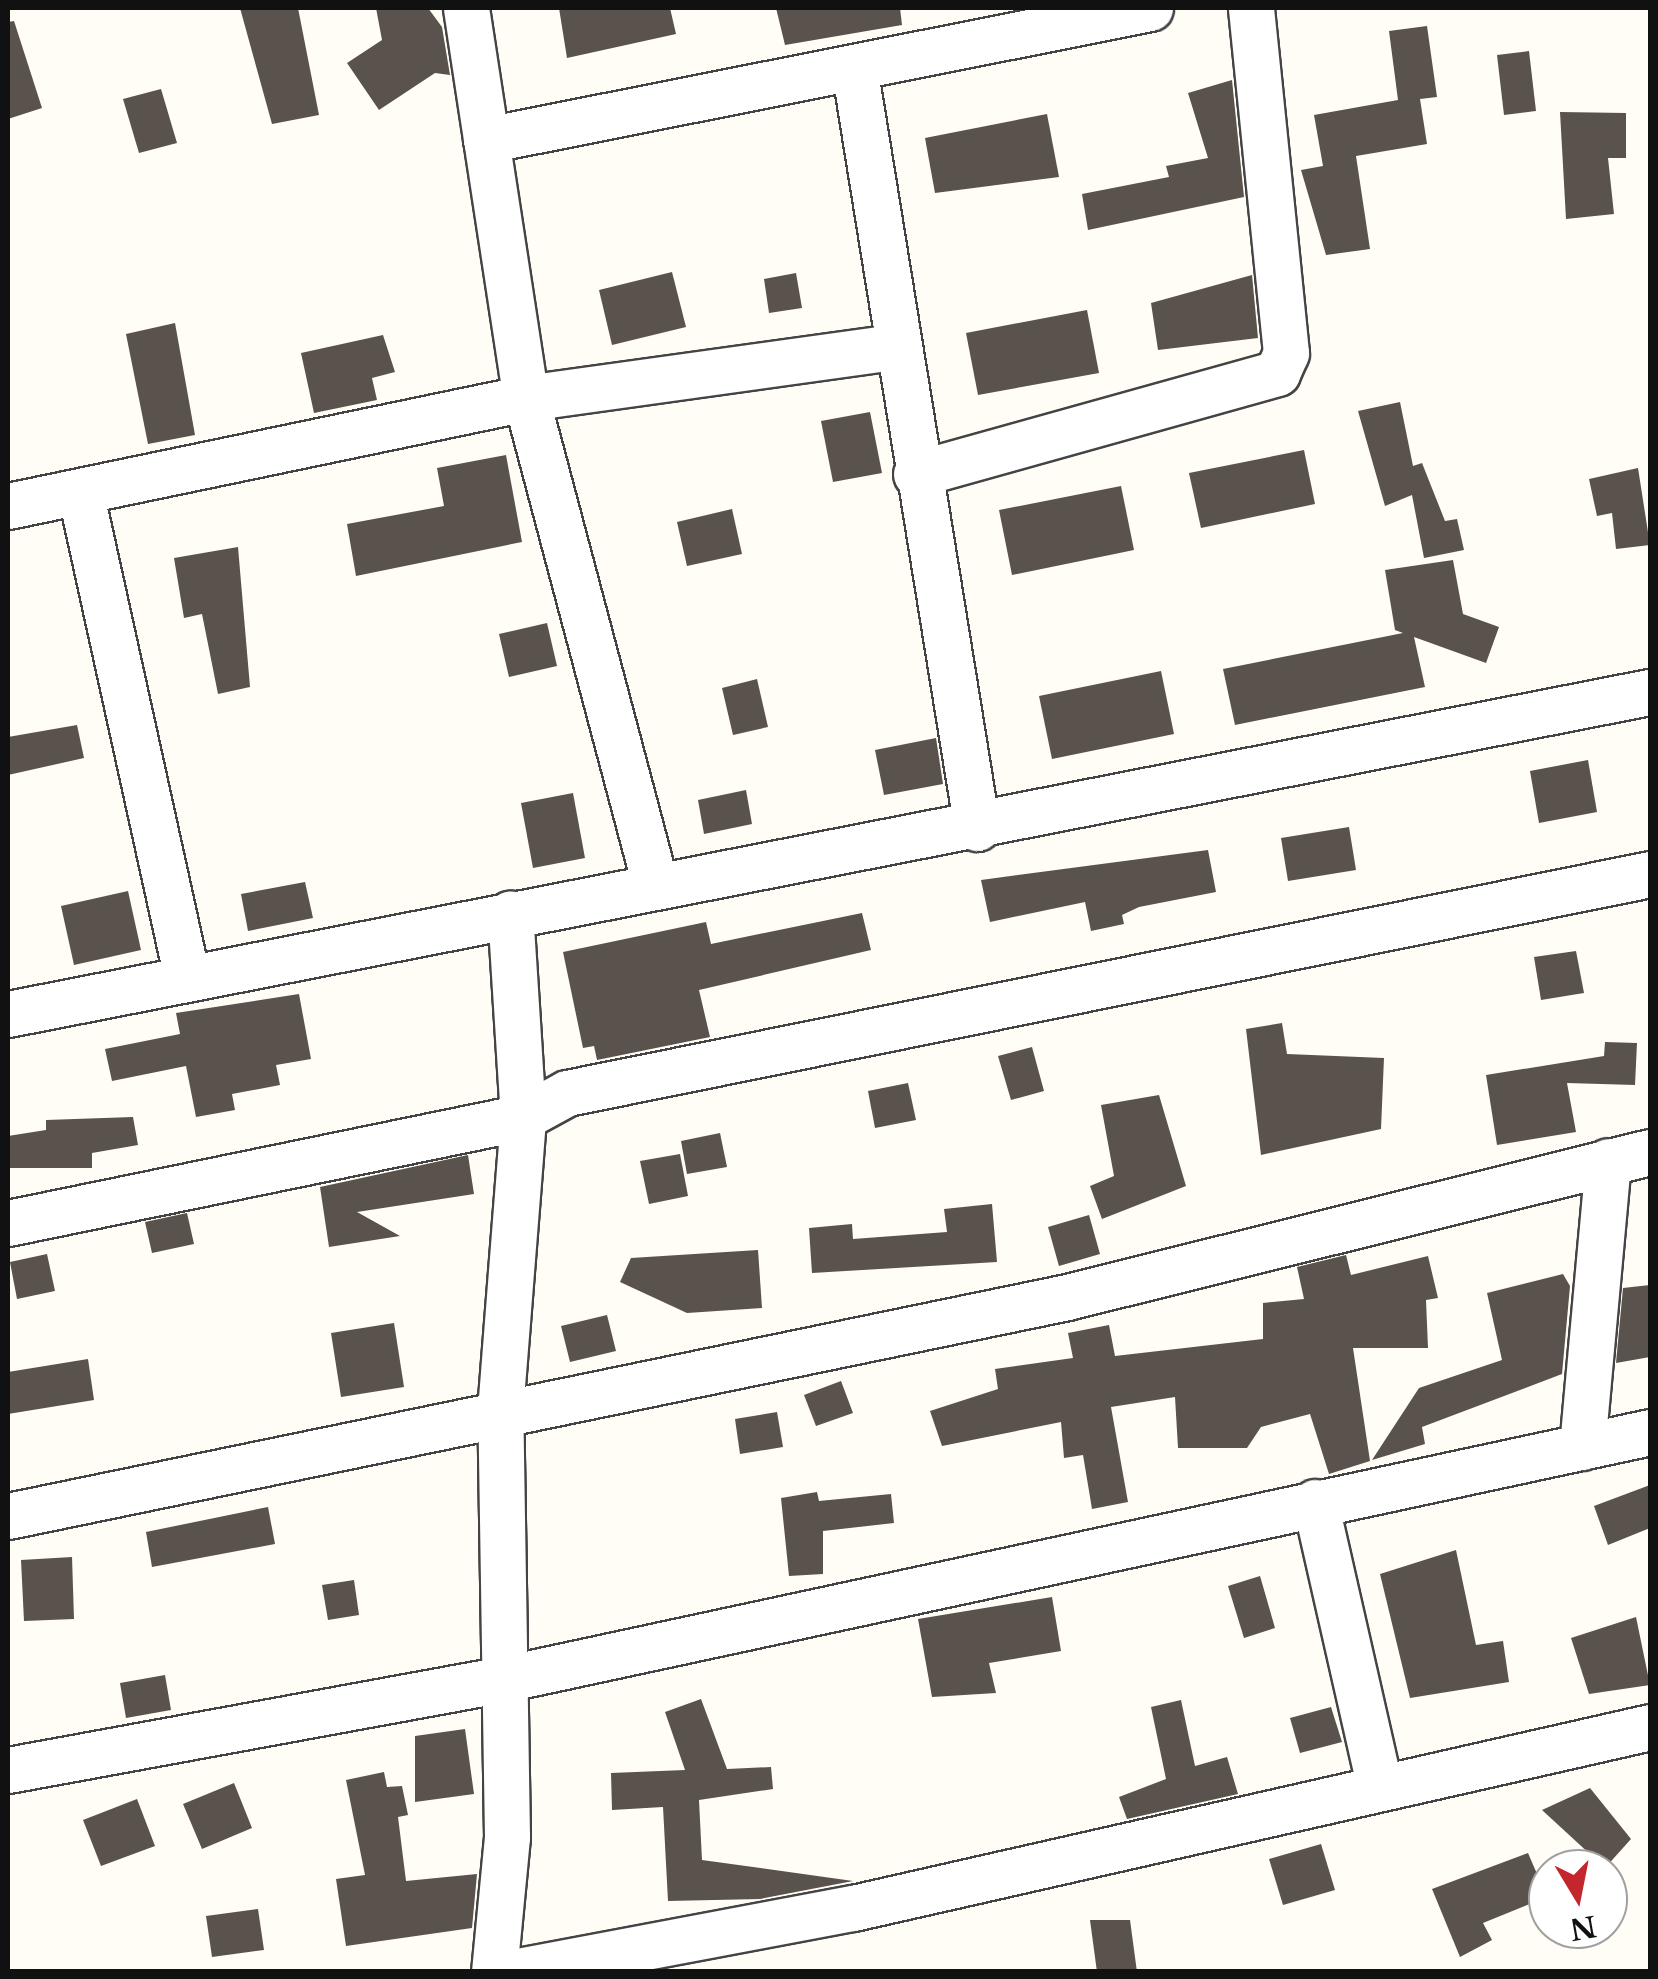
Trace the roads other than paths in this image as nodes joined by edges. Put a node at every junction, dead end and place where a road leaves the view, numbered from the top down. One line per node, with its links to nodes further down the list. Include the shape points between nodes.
1 (466, 8): 5 (street)
2 (1150, 8): 4 (street)
3 (1251, 8): 8 (street, via 1286,353 1277,374)
4 (854, 68): 5 (street); 6 (street)
5 (486, 140): 7 (street)
6 (894, 347): 7 (street); 8 (street)
7 (526, 398): 9 (street); 14 (street)
8 (916, 474): 12 (street)
9 (80, 492): 10 (street); 16 (street)
10 (8, 506)
11 (1650, 692): 12 (street)
12 (978, 828): 14 (street)
13 (1650, 874): 18 (street, via 567,1093)
14 (655, 884): 15 (street)
15 (510, 913): 16 (street); 18 (street)
16 (186, 978): 17 (street)
17 (8, 1014)
18 (524, 1117): 20 (street); 21 (street)
19 (1629, 1156): 21 (street, via 1067,1297); 23 (street)
20 (8, 1223)
21 (500, 1411): 25 (street); 26 (street)
22 (1650, 1432): 23 (street)
23 (1582, 1447): 24 (street)
24 (1315, 1502): 26 (street); 29 (street)
25 (8, 1516)
26 (504, 1678): 28 (street); 30 (street, via 506,1864)
27 (1650, 1727): 29 (street)
28 (8, 1770)
29 (1380, 1787): 31 (street, via 836,1912)
30 (494, 1972)
31 (513, 1972)

